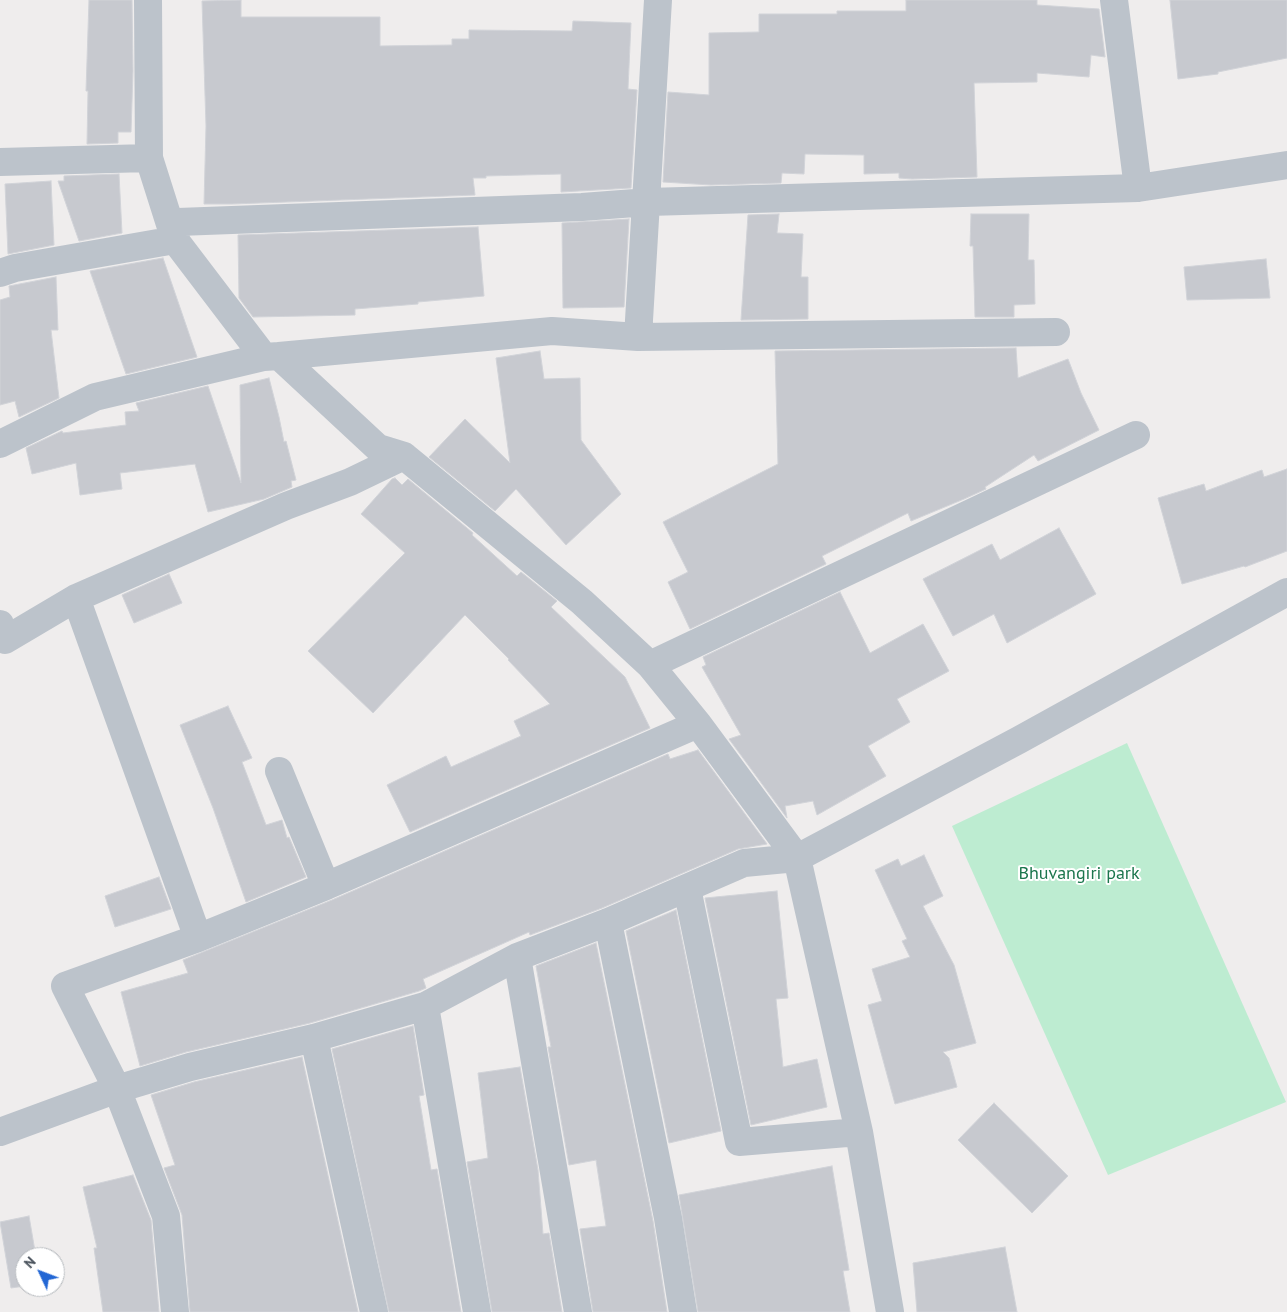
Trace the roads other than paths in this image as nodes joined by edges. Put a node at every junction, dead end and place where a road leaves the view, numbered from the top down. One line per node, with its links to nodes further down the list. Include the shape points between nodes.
1 (148, 0): 4 (street)
2 (658, 0): 8 (street)
3 (1114, 0): 7 (street)
4 (149, 158): 5 (street); 9 (street)
5 (0, 162)
6 (1287, 165): 7 (street)
7 (1138, 188): 8 (street)
8 (648, 202): 9 (street, via 178,222); 12 (street)
9 (175, 240): 10 (street); 13 (street)
10 (0, 273)
11 (1056, 332): 12 (street)
12 (638, 338): 13 (street, via 552,331)
13 (272, 356): 15 (street, via 95,397); 16 (street, via 378,448)
14 (1136, 435): 20 (street)
15 (0, 444)
16 (404, 456): 18 (street); 20 (street, via 582,602)
17 (1287, 592): 23 (street)
18 (76, 598): 19 (street, via 5,640); 27 (street)
19 (0, 624)
20 (650, 665): 21 (street)
21 (698, 724): 23 (street); 24 (street)
22 (279, 771): 24 (street)
23 (797, 858): 25 (street, via 744,863); 33 (street)
24 (326, 886): 27 (street)
25 (687, 888): 26 (street); 33 (street, via 739,1142)
26 (608, 922): 28 (street); 38 (street, via 668,1218)
27 (198, 938): 31 (street, via 65,986)
28 (517, 957): 29 (street); 37 (street)
29 (425, 1006): 30 (street); 36 (street)
30 (314, 1038): 31 (street, via 190,1067); 35 (street)
31 (117, 1089): 32 (street); 34 (street, via 166,1216)
32 (0, 1132)
33 (859, 1132): 39 (street)
34 (175, 1312)
35 (374, 1312)
36 (477, 1312)
37 (578, 1312)
38 (682, 1312)
39 (890, 1312)

